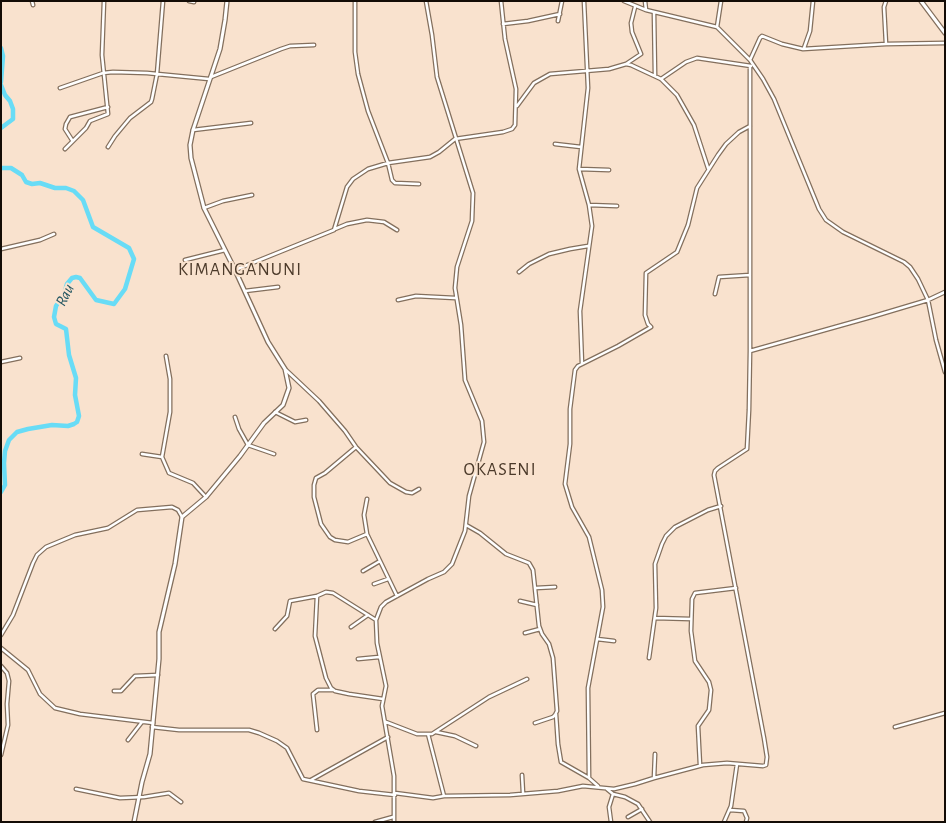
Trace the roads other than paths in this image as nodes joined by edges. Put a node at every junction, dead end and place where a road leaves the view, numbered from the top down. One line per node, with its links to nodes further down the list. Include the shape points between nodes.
1 (104, 1): 33 (street)
2 (163, 1): 34 (street)
3 (189, 1): 16 (street)
4 (227, 1): 36 (street, via 220,49)
5 (355, 1): 50 (street, via 358,74)
6 (426, 1): 44 (street, via 437,77)
7 (501, 1): 22 (street)
8 (562, 1): 20 (street)
9 (584, 1): 32 (street)
10 (624, 1): 17 (street)
11 (645, 1): 18 (street)
12 (721, 1): 23 (street)
13 (813, 1): 28 (street, via 810,30)
14 (886, 1): 26 (street)
15 (921, 1): 24 (street)
16 (194, 2)
17 (635, 7): 18 (street); 30 (street, via 632,32 641,54)
18 (646, 10): 19 (street)
19 (654, 12): 23 (street); 35 (street)
20 (560, 14): 21 (street); 22 (street)
21 (558, 21)
22 (503, 24): 40 (street, via 515,82)
23 (718, 27): 29 (street)
24 (945, 33)
25 (945, 43): 26 (street)
26 (886, 44): 28 (street)
27 (314, 45): 36 (street, via 290,46)
28 (803, 49): 29 (street, via 762,36)
29 (750, 60): 31 (street)
30 (626, 64): 32 (street); 35 (street)
31 (752, 66): 37 (street, via 697,58); 42 (street); 75 (street, via 774,99 826,220 842,232 907,265)
32 (587, 70): 40 (street, via 541,78 528,89); 48 (street, via 588,100)
33 (103, 73): 34 (street); 38 (street); 39 (street)
34 (157, 74): 36 (street); 47 (street, via 151,102 130,118)
35 (655, 76): 37 (street)
36 (209, 79): 43 (street)
37 (661, 79): 52 (street, via 689,114)
38 (60, 88)
39 (108, 107): 45 (street, via 108,114 90,122); 45 (street, via 70,117 65,129)
40 (516, 107): 44 (street, via 512,129)
41 (251, 123): 43 (street)
42 (750, 126): 52 (street, via 726,144); 68 (street)
43 (193, 130): 58 (street, via 191,158)
44 (455, 139): 50 (street, via 430,157); 73 (street, via 473,197 471,228 456,267)
45 (72, 140): 49 (street)
46 (555, 144): 48 (street)
47 (108, 147)
48 (581, 147): 51 (street)
49 (65, 148)
50 (388, 163): 54 (street, via 394,183); 59 (street, via 368,169 353,179)
51 (579, 168): 53 (street); 56 (street)
52 (708, 168): 80 (street, via 697,188 677,252 646,273 645,315 651,328)
53 (609, 170)
54 (419, 184)
55 (252, 195): 58 (street)
56 (589, 205): 57 (street); 62 (street, via 592,231)
57 (616, 206)
58 (204, 208): 64 (street)
59 (334, 230): 60 (street, via 367,220 384,222); 66 (street)
60 (397, 230)
61 (54, 234): 63 (street)
62 (588, 246): 67 (street, via 549,254); 80 (street, via 580,311)
63 (1, 249)
64 (225, 250): 65 (street); 66 (street)
65 (185, 260)
66 (235, 270): 70 (street)
67 (519, 272)
68 (750, 275): 72 (street, via 719,277); 76 (street)
69 (278, 287): 70 (street)
70 (245, 292): 81 (street)
71 (945, 292): 75 (street)
72 (715, 294)
73 (456, 298): 74 (street, via 416,296); 96 (street, via 465,380 480,416 484,442 470,491)
74 (398, 300)
75 (928, 300): 76 (street); 82 (street)
76 (750, 351): 94 (street, via 747,449 714,471)
77 (166, 356): 90 (street, via 170,412)
78 (20, 358): 79 (street)
79 (1, 362)
80 (582, 364): 118 (street, via 576,368 573,383 565,484 572,507 589,537 602,590 603,607)
81 (284, 369): 83 (street, via 288,394); 87 (street, via 319,401)
82 (945, 372)
83 (275, 412): 85 (street, via 295,422); 86 (street)
84 (234, 417): 86 (street)
85 (306, 420)
86 (248, 445): 89 (street); 92 (street)
87 (356, 447): 91 (street, via 396,488 410,493); 97 (street, via 316,478 314,497 321,524 330,537 348,542)
88 (142, 454): 90 (street)
89 (274, 454)
90 (162, 458): 92 (street, via 169,473 193,483)
91 (419, 489)
92 (206, 497): 95 (street)
93 (367, 499): 97 (street, via 364,515)
94 (721, 506): 104 (street); 110 (street, via 670,530 666,536 655,564)
95 (182, 517): 117 (street, via 172,507 138,510 108,528 75,535 46,547 35,559 10,622); 125 (street, via 162,617)
96 (466, 525): 103 (street, via 506,554 529,563); 106 (street, via 448,569)
97 (367, 534): 98 (street)
98 (380, 560): 99 (street); 100 (street)
99 (363, 570)
100 (388, 579): 101 (street); 106 (street)
101 (374, 584)
102 (556, 587): 103 (street)
103 (536, 588): 108 (street)
104 (736, 588): 111 (street, via 692,595); 145 (street, via 767,757 764,766)
105 (317, 596): 109 (street, via 333,593); 114 (street, via 290,601 287,616); 127 (street, via 314,636)
106 (397, 596): 112 (street, via 383,604)
107 (520, 601): 108 (street)
108 (537, 605): 115 (street)
109 (368, 615): 112 (street); 113 (street)
110 (655, 618): 111 (street); 122 (street)
111 (691, 618): 146 (street, via 695,661 712,690 710,707 698,726)
112 (376, 620): 121 (street)
113 (351, 627)
114 (275, 629)
115 (540, 629): 116 (street); 130 (street, via 553,658)
116 (525, 633)
117 (1, 635)
118 (597, 639): 119 (street); 148 (street, via 588,688)
119 (614, 641)
120 (1, 648): 132 (street, via 28,670 40,694 55,708)
121 (379, 657): 123 (street); 129 (street, via 386,686)
122 (649, 658)
123 (358, 659)
124 (1, 666): 144 (street, via 9,681 8,726)
125 (158, 676): 128 (street, via 135,676 121,691); 135 (street)
126 (527, 679): 138 (street, via 489,697)
127 (332, 690): 129 (street); 137 (street, via 318,690 312,694)
128 (114, 691)
129 (383, 699): 133 (street)
130 (556, 712): 134 (street); 148 (street, via 562,762)
131 (945, 712): 136 (street)
132 (142, 722): 135 (street); 141 (street)
133 (386, 722): 139 (street, via 418,734); 140 (street)
134 (535, 723)
135 (153, 725): 150 (street, via 179,730 259,732 287,748 303,779); 158 (street, via 150,754)
136 (895, 727)
137 (317, 730)
138 (436, 732): 139 (street); 142 (street, via 455,736)
139 (428, 734): 157 (street)
140 (388, 737): 150 (street); 155 (street)
141 (128, 740)
142 (476, 746)
143 (655, 754): 149 (street)
144 (1, 755)
145 (737, 764): 146 (street); 161 (street)
146 (700, 765): 149 (street)
147 (522, 775): 154 (street)
148 (589, 778): 151 (street)
149 (654, 778): 152 (street)
150 (310, 781): 155 (street)
151 (600, 787): 152 (street); 154 (street)
152 (606, 788): 156 (street)
153 (76, 789): 158 (street, via 107,796)
154 (523, 793): 157 (street)
155 (395, 794): 157 (street); 162 (street)
156 (612, 794): 160 (street, via 632,800); 167 (street, via 609,806)
157 (444, 796)
158 (139, 798): 159 (street, via 169,793); 164 (street)
159 (181, 802)
160 (642, 809): 163 (street); 168 (street)
161 (730, 810): 169 (street); 170 (street, via 744,811)
162 (393, 817): 165 (street); 166 (street)
163 (628, 817)
164 (134, 822)
165 (375, 822)
166 (394, 822)
167 (611, 822)
168 (650, 822)
169 (724, 822)
170 (746, 822)

